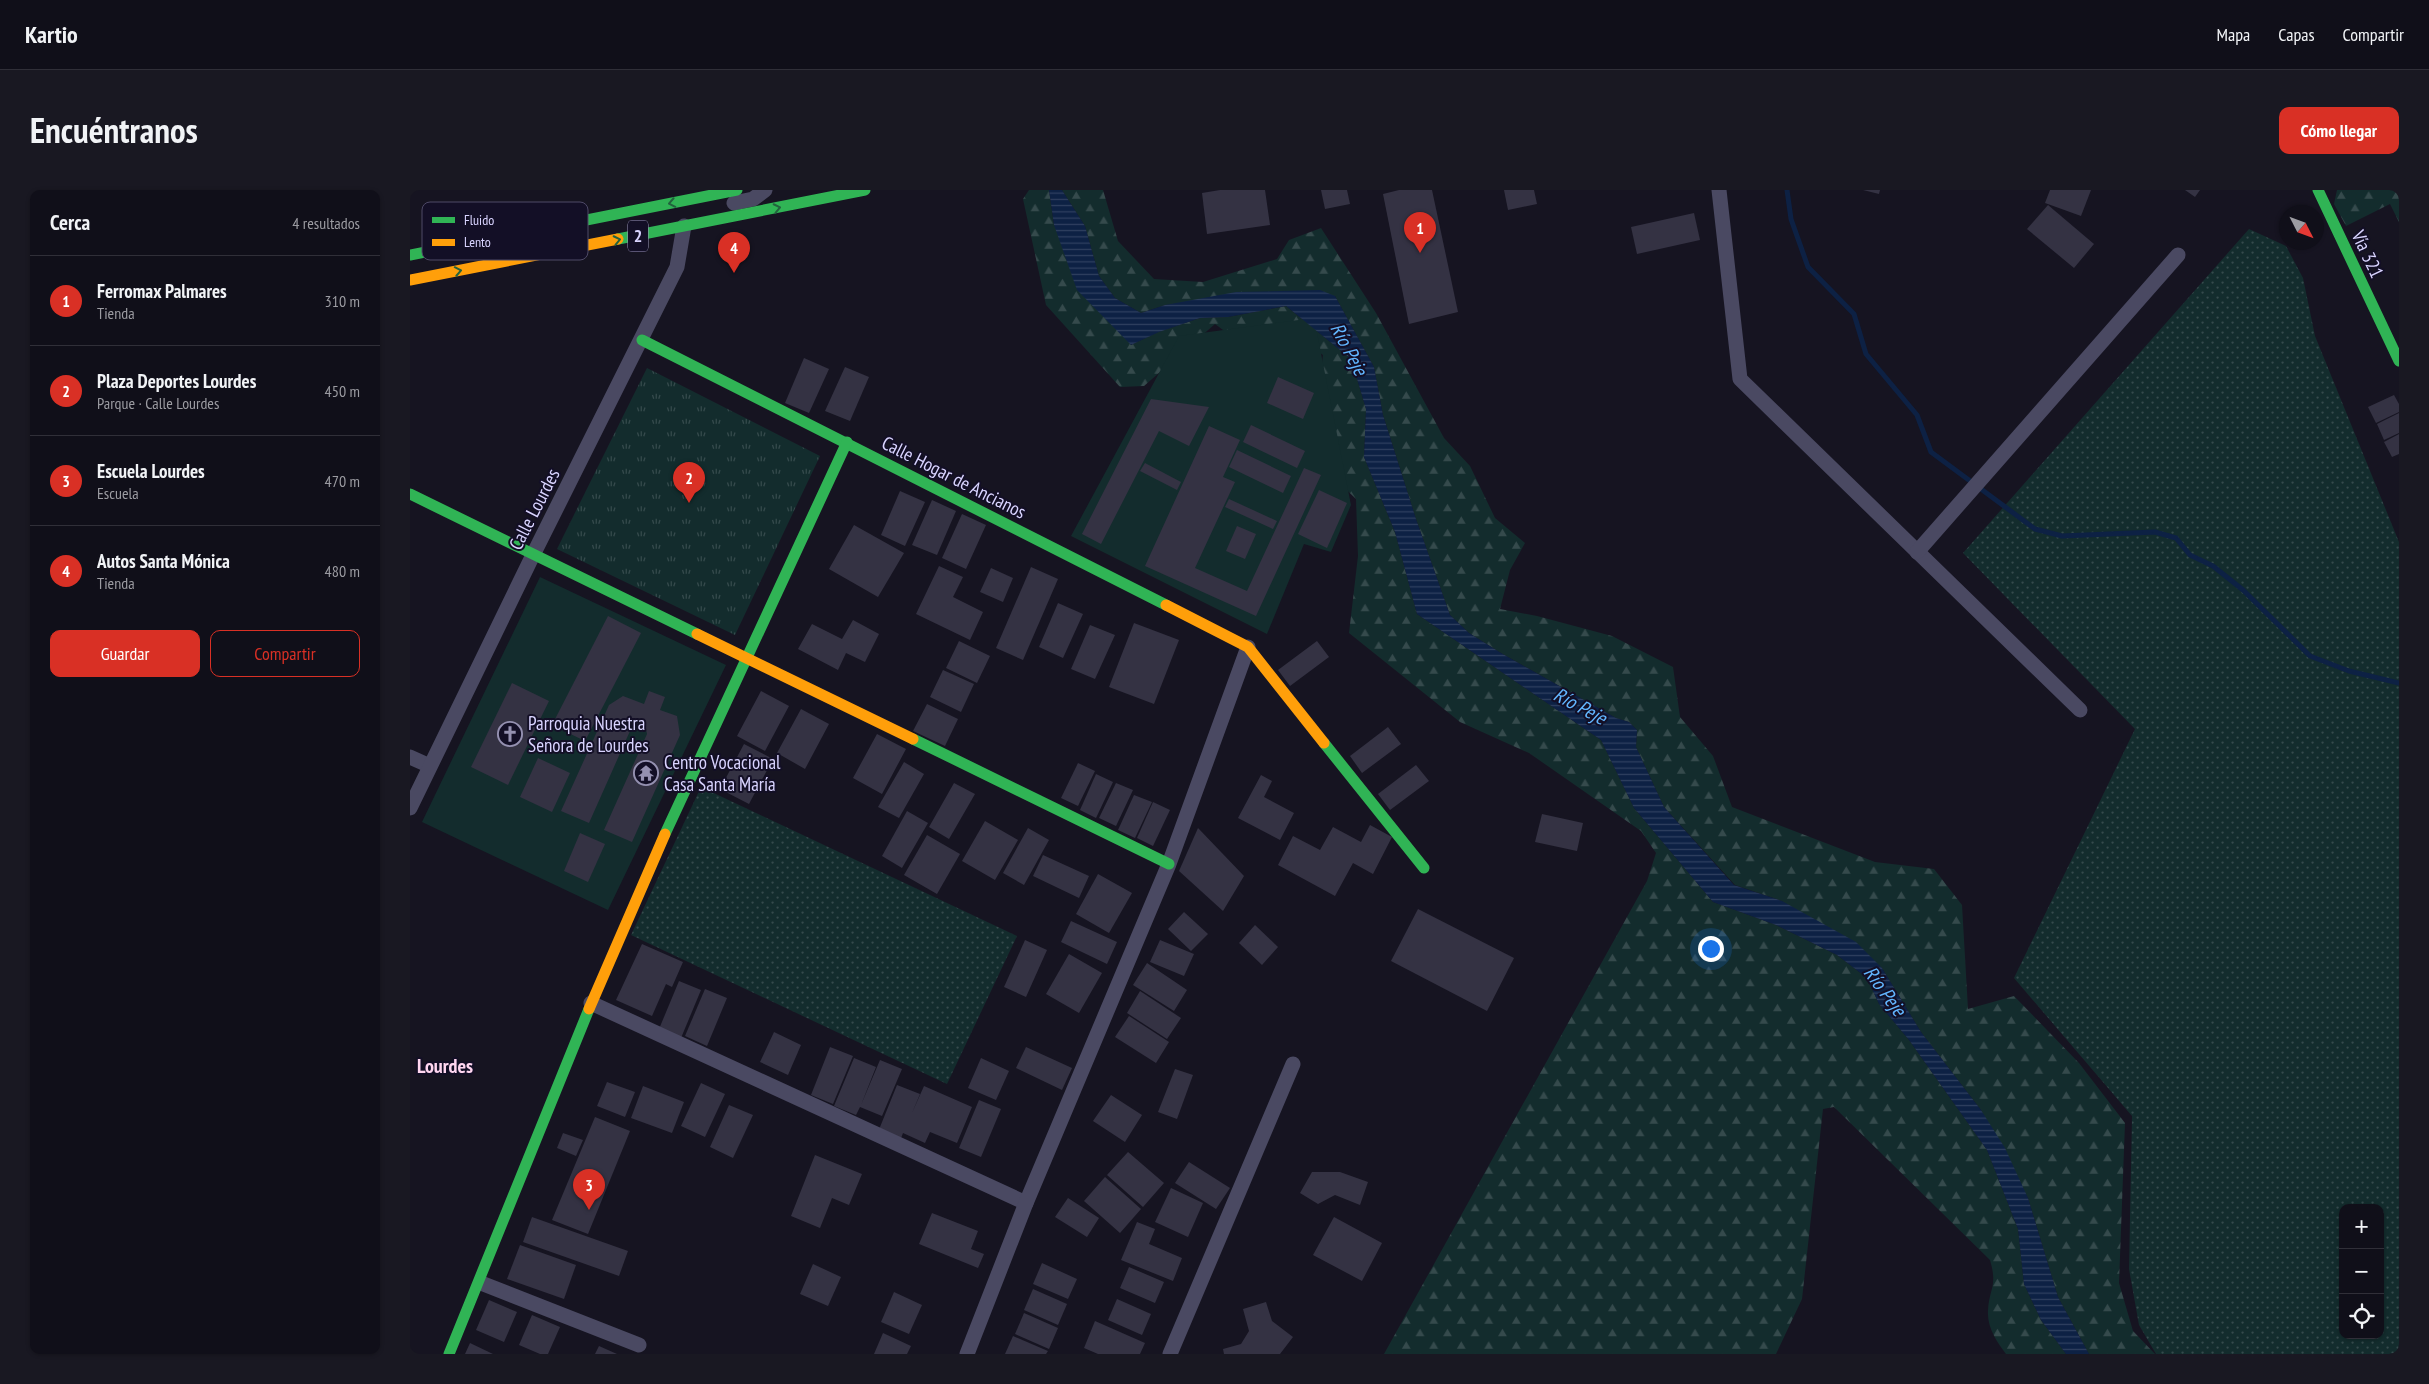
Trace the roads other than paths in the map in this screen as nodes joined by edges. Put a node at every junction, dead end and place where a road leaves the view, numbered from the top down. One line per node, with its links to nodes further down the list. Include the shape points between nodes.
1 (765, 190): 8 (street, via 753,199 710,207)
2 (865, 190): 8 (main road, 2, one-way to 2)
3 (1719, 190): 17 (street, via 1740,379)
4 (2318, 190): 14 (main road, Vía 321)
5 (730, 191): 6 (main road, 2, one-way to 6)
6 (616, 214): 7 (main road, 2); 8 (street, via 623,222 631,224 660,219 675,220)
7 (588, 220)
8 (684, 226): 9 (main road, 2, one-way to 8); 13 (street, Calle Lourdes, via 677,267)
9 (588, 245)
10 (2178, 255): 17 (street)
11 (511, 260): 12 (main road, 2, one-way to 11)
12 (410, 280)
13 (642, 340): 15 (main road, Calle Hogar de Ancianos); 18 (street, Calle Lourdes)
14 (2399, 361)
15 (847, 442): 19 (main road, Calle Hogar de Ancianos); 20 (main road)
16 (410, 494): 18 (main road)
17 (1918, 552): 21 (street)
18 (533, 555): 20 (main road); 23 (street, Calle Lourdes)
19 (1248, 647): 25 (street); 26 (main road)
20 (745, 657): 25 (main road); 27 (main road)
21 (2080, 710)
22 (410, 757): 23 (street)
23 (430, 766): 24 (street, Calle Lourdes)
24 (410, 808)
25 (1169, 864): 29 (street)
26 (1424, 868)
27 (591, 1003): 29 (street); 30 (main road)
28 (1293, 1064): 34 (street)
29 (1026, 1202): 33 (street)
30 (481, 1283): 31 (street); 32 (main road)
31 (639, 1345)
32 (450, 1354)
33 (967, 1354)
34 (1170, 1354)

